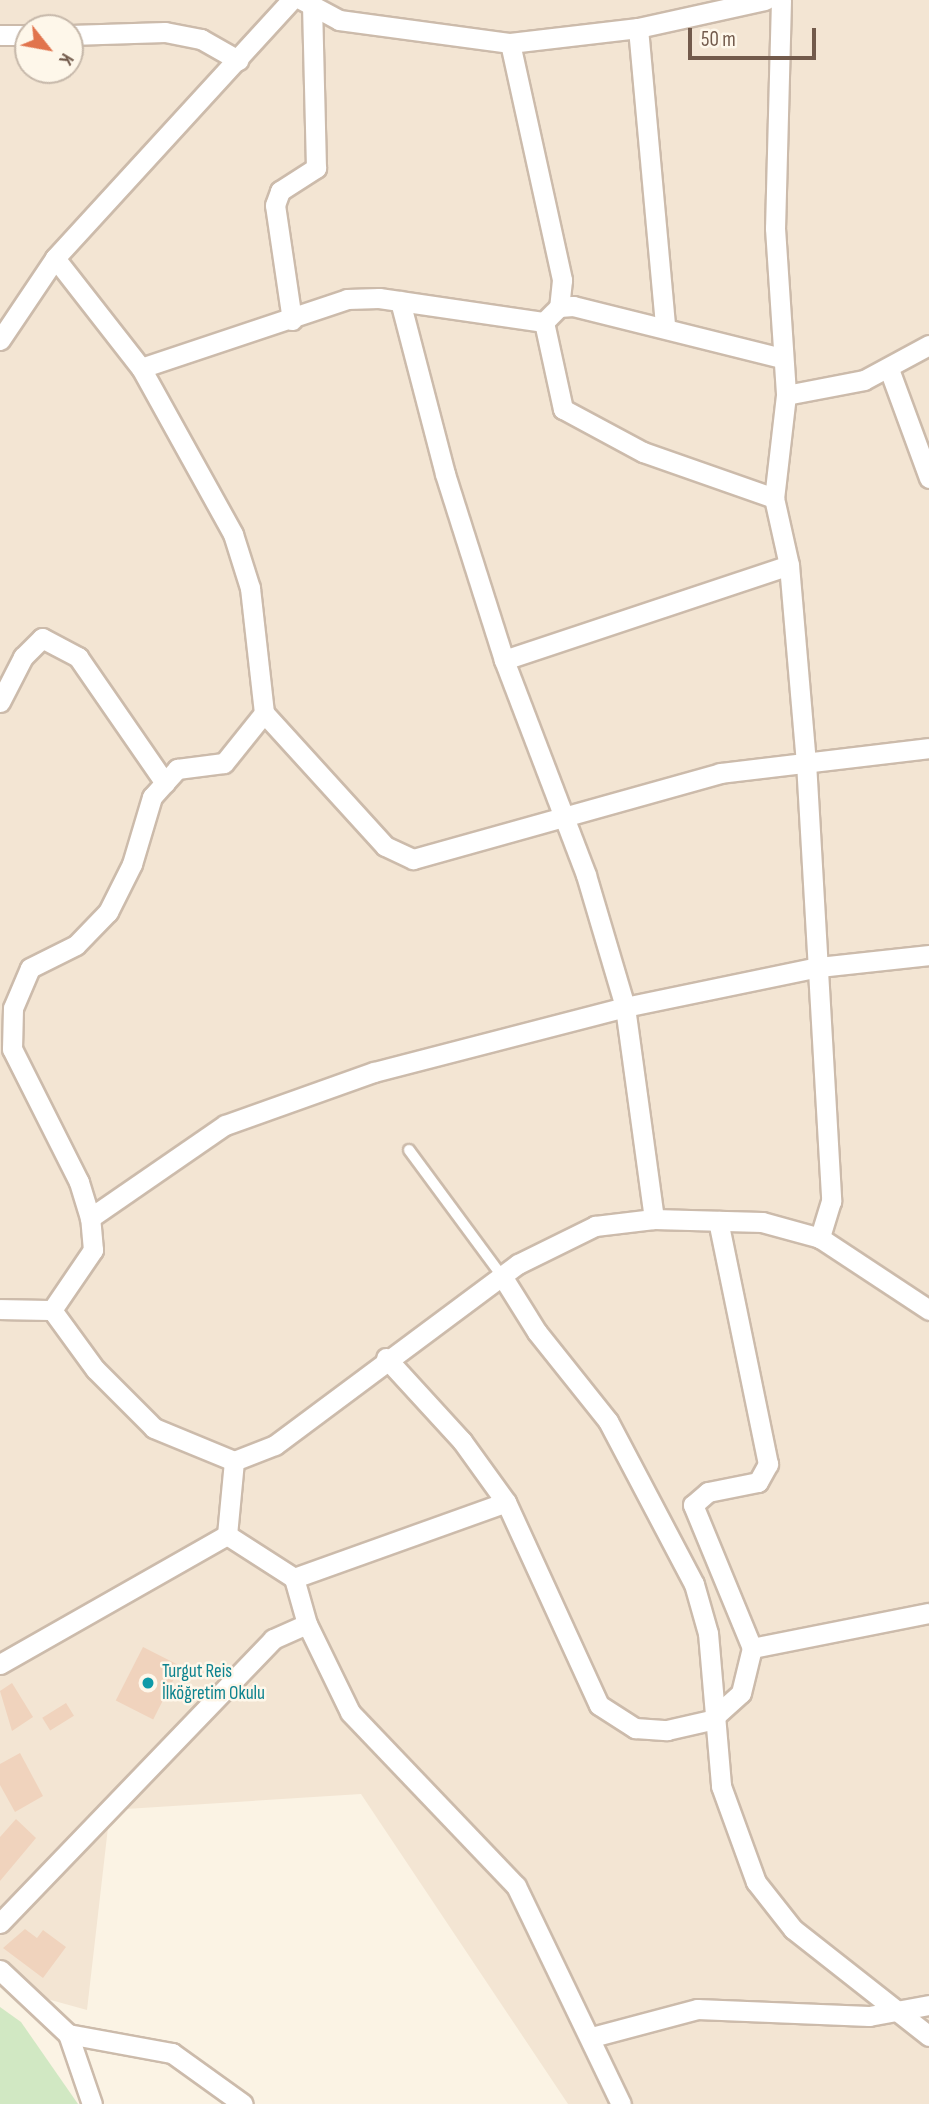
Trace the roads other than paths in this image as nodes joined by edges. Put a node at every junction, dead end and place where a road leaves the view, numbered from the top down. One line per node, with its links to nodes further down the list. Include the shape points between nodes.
1 (291, 0): 8 (street)
2 (765, 0): 5 (street)
3 (781, 0): 17 (street, via 775,241)
4 (307, 5): 7 (street, via 339,20); 12 (street, via 316,168 280,191 275,205)
5 (638, 28): 7 (street); 14 (street)
6 (84, 35): 8 (street, via 165,32 201,39)
7 (510, 43): 11 (street, via 562,280)
8 (238, 60): 9 (street)
9 (55, 258): 15 (street); 18 (street)
10 (400, 301): 12 (street, via 347,299); 13 (street); 24 (street, via 445,474)
11 (559, 307): 13 (street); 14 (street)
12 (292, 320): 18 (street)
13 (544, 322): 22 (street, via 563,409 643,452)
14 (665, 326): 17 (street)
15 (0, 340)
16 (929, 345): 19 (street)
17 (782, 358): 20 (street)
18 (141, 368): 26 (street, via 233,534 250,588)
19 (889, 369): 20 (street); 21 (street)
20 (786, 396): 22 (street)
21 (929, 478)
22 (774, 498): 23 (street)
23 (789, 565): 24 (street); 28 (street)
24 (504, 660): 30 (street)
25 (0, 702): 29 (street, via 23,657 42,638 78,657)
26 (264, 713): 29 (street, via 224,763 177,769); 30 (street, via 384,846 413,859)
27 (929, 748): 28 (street)
28 (806, 762): 30 (street, via 720,773); 32 (street)
29 (165, 783): 35 (street, via 152,797 108,912 76,945 30,968 13,1008 12,1049 79,1182)
30 (561, 813): 33 (street)
31 (929, 955): 32 (street)
32 (819, 967): 33 (street); 38 (street, via 831,1201)
33 (625, 1007): 35 (street, via 374,1072 225,1125); 36 (street)
34 (409, 1150): 39 (lane)
35 (90, 1218): 41 (street, via 93,1250)
36 (654, 1219): 37 (street); 39 (street, via 595,1226)
37 (718, 1221): 38 (street, via 762,1222); 50 (street, via 721,1262 768,1464 758,1482 708,1492 693,1505)
38 (820, 1238): 42 (street)
39 (502, 1276): 43 (street); 52 (street, via 537,1332 608,1421 694,1584 710,1645)
40 (0, 1309): 41 (street)
41 (52, 1310): 44 (street, via 95,1369 155,1427)
42 (929, 1310)
43 (386, 1358): 44 (street, via 275,1445); 45 (street, via 462,1441)
44 (234, 1461): 46 (street)
45 (506, 1502): 47 (street); 52 (street, via 599,1705 635,1728 667,1730)
46 (227, 1535): 47 (street); 51 (street)
47 (294, 1578): 49 (street)
48 (929, 1613): 50 (street)
49 (307, 1624): 53 (street, via 273,1639); 58 (street, via 360,1725 516,1886)
50 (752, 1648): 52 (street, via 741,1693)
51 (0, 1664)
52 (711, 1720): 56 (street, via 726,1807 761,1890 793,1929)
53 (0, 1923)
54 (0, 1970): 57 (street)
55 (929, 2005): 56 (street)
56 (900, 2014): 58 (street, via 697,2009); 59 (street)
57 (68, 2034): 60 (street); 61 (street, via 172,2053)
58 (592, 2036): 62 (street)
59 (929, 2036)
60 (92, 2104)
61 (243, 2104)
62 (621, 2104)

